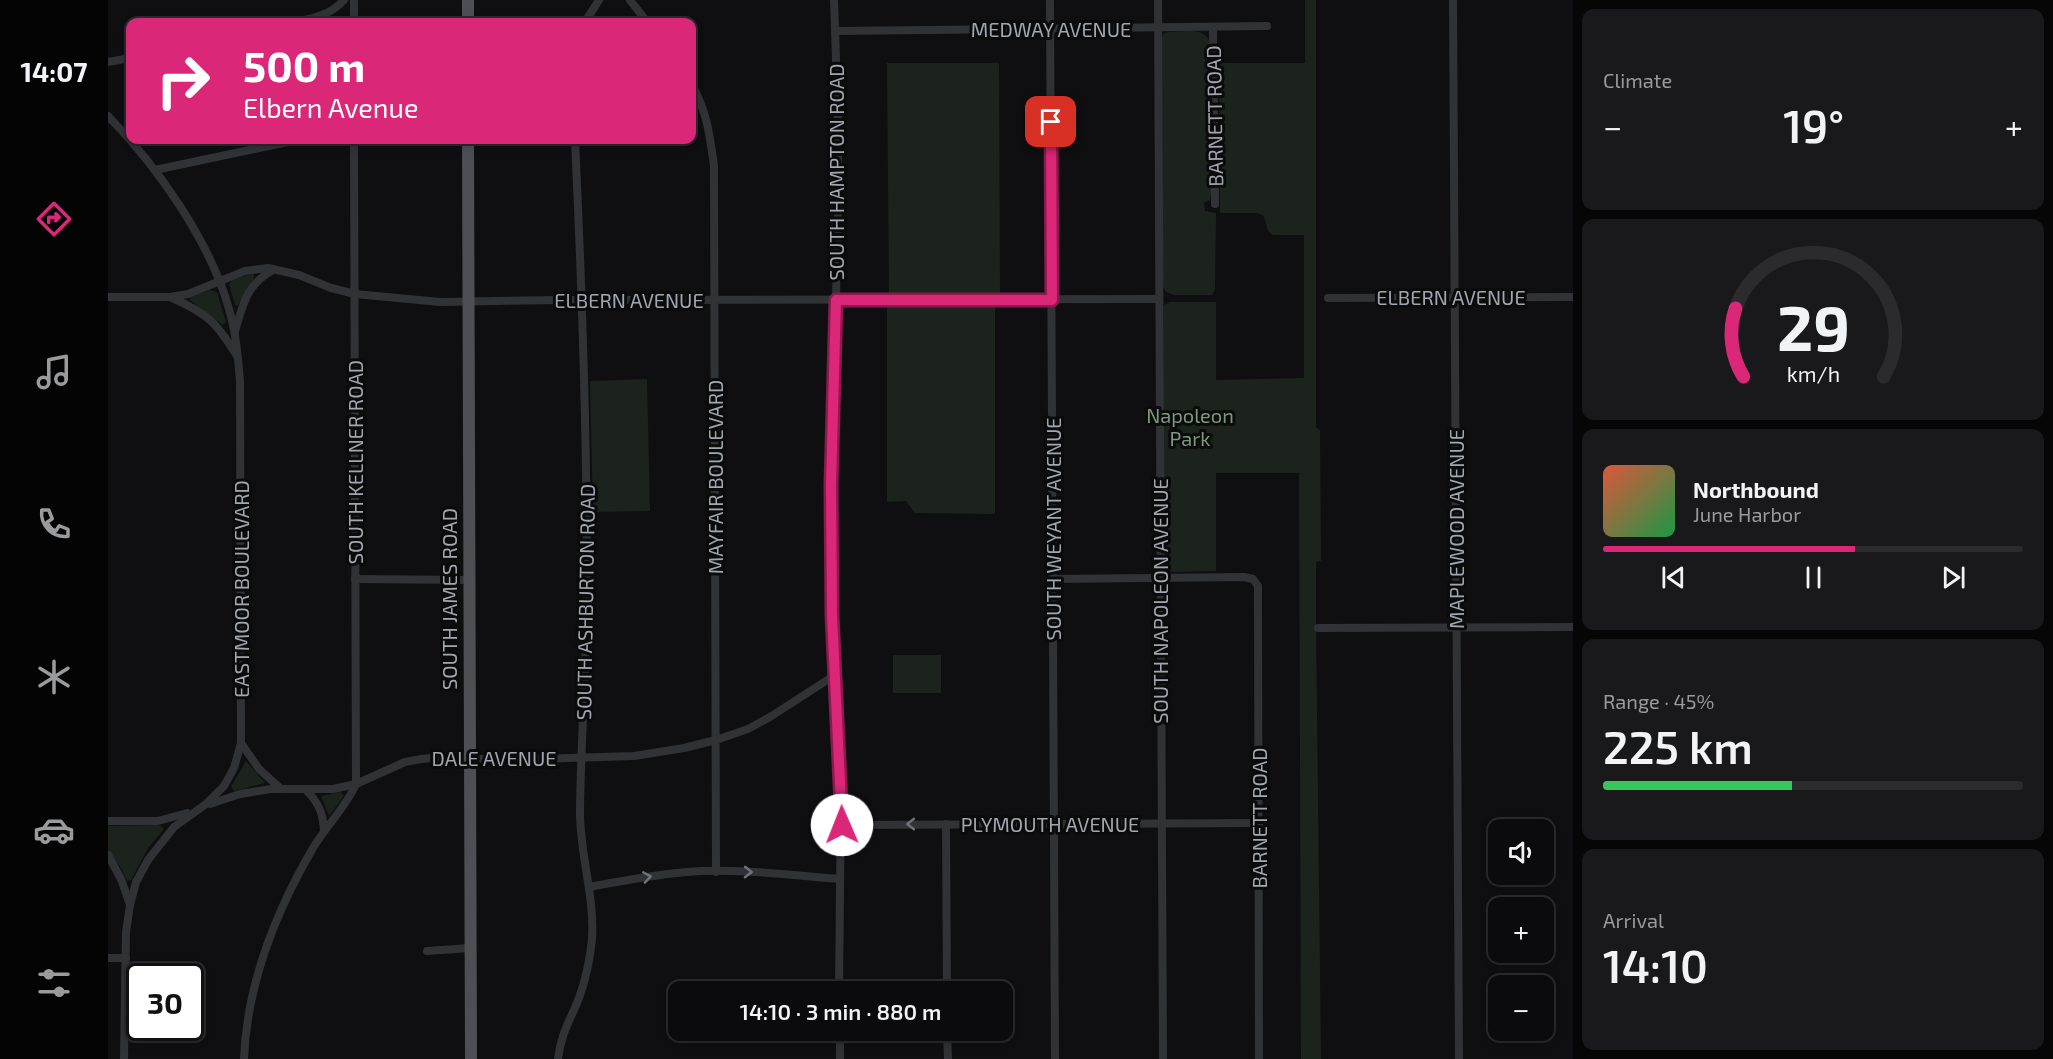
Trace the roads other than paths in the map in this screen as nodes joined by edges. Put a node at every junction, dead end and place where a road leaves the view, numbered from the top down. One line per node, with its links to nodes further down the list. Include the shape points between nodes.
1 (345, 0): 10 (street)
2 (354, 0): 11 (street)
3 (468, 0): 12 (main road)
4 (599, 0): 13 (street)
5 (630, 0): 14 (street)
6 (834, 0): 19 (street, SOUTH HAMPTON ROAD)
7 (1050, 0): 17 (street, SOUTH WEYANT AVENUE)
8 (1158, 0): 18 (street, SOUTH NAPOLEON AVENUE)
9 (1454, 0): 37 (street, MAPLEWOOD AVENUE)
10 (313, 18)
11 (354, 18)
12 (468, 18)
13 (588, 18)
14 (644, 18)
15 (1268, 26): 16 (street, MEDWAY AVENUE)
16 (1213, 28): 18 (street, MEDWAY AVENUE); 31 (street, BARNETT ROAD)
17 (1050, 29): 18 (street, MEDWAY AVENUE); 19 (street, MEDWAY AVENUE); 43 (street, SOUTH WEYANT AVENUE)
18 (1158, 29): 40 (street, SOUTH NAPOLEON AVENUE)
19 (835, 31): 42 (street, SOUTH HAMPTON ROAD)
20 (126, 59): 21 (street)
21 (108, 62)
22 (696, 93): 45 (street, MAYFAIR BOULEVARD, via 709,126 714,166)
23 (108, 116): 24 (street, EASTMOOR BOULEVARD)
24 (126, 137)
25 (132, 144): 30 (street, EASTMOOR BOULEVARD)
26 (278, 144): 30 (street)
27 (354, 144): 34 (street, SOUTH KELLNER ROAD)
28 (468, 144): 44 (main road, SOUTH JAMES ROAD)
29 (576, 144): 41 (street, SOUTH ASHBURTON ROAD)
30 (155, 170): 33 (street, EASTMOOR BOULEVARD, via 182,210)
31 (1215, 204)
32 (274, 269): 33 (street, ELBERN AVENUE, via 253,269); 34 (street, ELBERN AVENUE); 46 (street, via 252,287)
33 (220, 282): 36 (street, ELBERN AVENUE); 46 (street, EASTMOOR BOULEVARD)
34 (355, 294): 44 (street, ELBERN AVENUE); 49 (street, SOUTH KELLNER ROAD)
35 (108, 297): 36 (street, ELBERN AVENUE)
36 (170, 297): 47 (street, via 204,314 223,333)
37 (1455, 297): 38 (street, ELBERN AVENUE); 39 (street, ELBERN AVENUE); 52 (street, MAPLEWOOD AVENUE)
38 (1573, 297)
39 (1328, 298)
40 (1159, 299): 43 (street, ELBERN AVENUE); 48 (street, SOUTH NAPOLEON AVENUE)
41 (582, 300): 44 (street, ELBERN AVENUE); 45 (street, ELBERN AVENUE); 58 (street, SOUTH ASHBURTON ROAD, via 587,567)
42 (836, 300): 43 (street, ELBERN AVENUE); 45 (street, ELBERN AVENUE); 55 (street, SOUTH HAMPTON ROAD, via 831,485)
43 (1052, 300): 50 (street, SOUTH WEYANT AVENUE)
44 (468, 301): 51 (main road, SOUTH JAMES ROAD)
45 (714, 301): 56 (street, MAYFAIR BOULEVARD)
46 (235, 332): 47 (street, EASTMOOR BOULEVARD)
47 (238, 358): 57 (street, EASTMOOR BOULEVARD)
48 (1160, 578): 50 (street); 65 (street, SOUTH NAPOLEON AVENUE); 66 (street, BARNETT ROAD, via 1244,577 1253,579 1258,586)
49 (355, 579): 51 (street); 60 (street, SOUTH KELLNER ROAD)
50 (1053, 579): 68 (street, SOUTH WEYANT AVENUE)
51 (469, 580): 59 (main road, SOUTH JAMES ROAD)
52 (1457, 627): 53 (street); 54 (street); 93 (street, MAPLEWOOD AVENUE)
53 (1573, 627)
54 (1318, 628)
55 (835, 675): 56 (street, DALE AVENUE, via 770,717); 69 (street, SOUTH HAMPTON ROAD)
56 (716, 740): 58 (street, DALE AVENUE, via 651,754); 72 (street, MAYFAIR BOULEVARD)
57 (241, 742): 61 (street, via 259,769); 63 (street, EASTMOOR BOULEVARD, via 229,778)
58 (582, 757): 59 (street, DALE AVENUE); 74 (street, SOUTH ASHBURTON ROAD, via 581,837)
59 (469, 758): 60 (street, DALE AVENUE, via 405,762); 76 (main road, SOUTH JAMES ROAD)
60 (356, 784): 62 (street, DALE AVENUE); 70 (street)
61 (281, 789): 62 (street, DALE AVENUE); 63 (street, DALE AVENUE, via 256,791)
62 (306, 790): 70 (street, via 320,807)
63 (200, 808): 64 (street, DALE AVENUE, via 158,821); 75 (street, EASTMOOR BOULEVARD, via 174,827 148,860)
64 (108, 821)
65 (1162, 823): 66 (street, PLYMOUTH AVENUE); 68 (street, PLYMOUTH AVENUE); 91 (street, SOUTH NAPOLEON AVENUE)
66 (1259, 823): 92 (street, BARNETT ROAD)
67 (946, 824): 68 (street, PLYMOUTH AVENUE); 69 (street, PLYMOUTH AVENUE, one-way to 69); 81 (street)
68 (1054, 824): 90 (street, SOUTH WEYANT AVENUE)
69 (842, 825): 73 (street, SOUTH HAMPTON ROAD)
70 (324, 832): 85 (street, via 285,900 262,956 250,1000)
71 (108, 855): 75 (street)
72 (716, 872): 73 (street, one-way to 73); 74 (street, one-way to 72, via 650,876)
73 (840, 879): 80 (street, SOUTH HAMPTON ROAD)
74 (589, 887): 87 (street, SOUTH ASHBURTON ROAD, via 592,929 588,966 564,1030)
75 (130, 905): 79 (street, EASTMOOR BOULEVARD)
76 (470, 948): 77 (street); 86 (main road, SOUTH JAMES ROAD)
77 (427, 951)
78 (108, 958): 79 (street)
79 (126, 958): 84 (street, EASTMOOR BOULEVARD)
80 (840, 981)
81 (947, 981)
82 (840, 1041): 88 (street)
83 (947, 1041): 89 (street)
84 (124, 1059)
85 (244, 1059)
86 (471, 1059)
87 (558, 1059)
88 (840, 1059)
89 (948, 1059)
90 (1055, 1059)
91 (1163, 1059)
92 (1259, 1059)
93 (1459, 1059)

